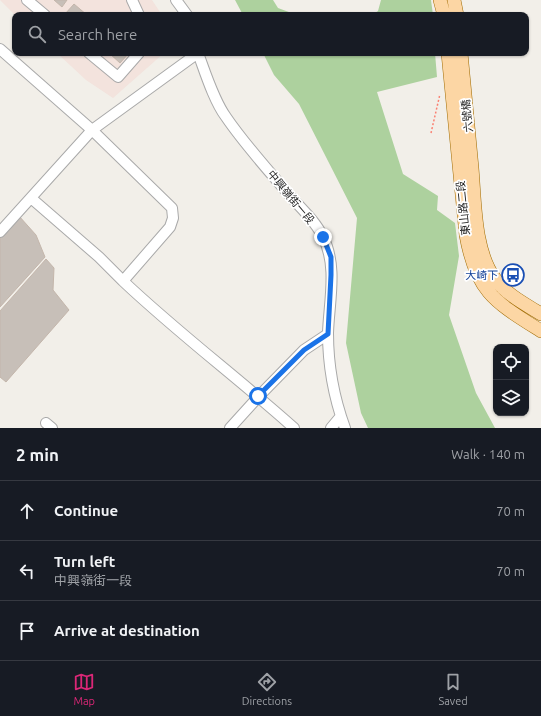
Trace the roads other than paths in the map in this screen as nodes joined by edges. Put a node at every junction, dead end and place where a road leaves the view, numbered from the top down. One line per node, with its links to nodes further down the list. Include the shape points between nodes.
1 (27, 0): 6 (street)
2 (132, 0): 7 (street)
3 (176, 0): 8 (street)
4 (440, 0): 9 (main road)
5 (454, 0): 10 (main road)
6 (41, 12)
7 (138, 12)
8 (185, 12)
9 (443, 12)
10 (456, 12)
11 (0, 49): 18 (street)
12 (93, 56): 13 (street, via 118,77)
13 (136, 56)
14 (194, 56): 18 (street)
15 (199, 56): 25 (street, 中興嶺街一段, via 225,116 323,237 331,257)
16 (448, 56): 24 (main road, 東山路二段, via 466,235 472,264 486,290 496,301)
17 (461, 56): 19 (main road, 六號橋)
18 (92, 130): 20 (street); 22 (street, via 172,208 173,218 170,227)
19 (473, 179): 23 (main road, 東山路二段, via 479,235 488,266 495,279 506,290)
20 (31, 198): 21 (street); 22 (street)
21 (0, 232)
22 (123, 281): 26 (street)
23 (541, 314)
24 (541, 331)
25 (328, 334): 26 (street, via 304,350); 27 (street, 中興嶺街一段, via 332,377)
26 (258, 396): 28 (street); 29 (street)
27 (341, 416): 30 (street); 31 (street, 中興嶺街一段)
28 (230, 428)
29 (294, 428)
30 (331, 428)
31 (345, 428)

